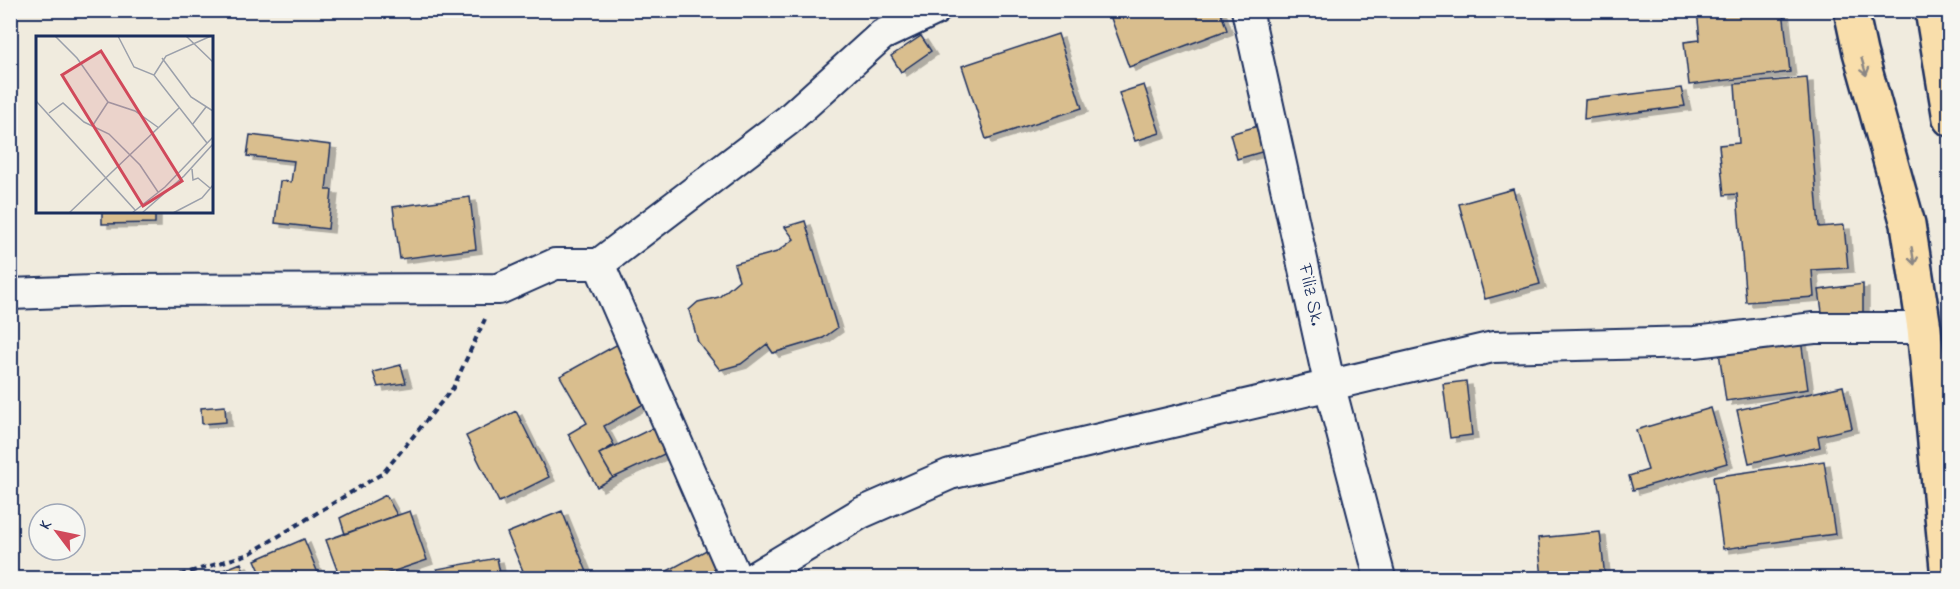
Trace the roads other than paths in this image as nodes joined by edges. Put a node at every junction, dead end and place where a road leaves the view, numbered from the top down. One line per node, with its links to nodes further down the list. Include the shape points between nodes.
1 (935, 10): 6 (street, via 882,35 787,121)
2 (1247, 10): 9 (street, Filiz Sk.)
3 (1851, 10): 8 (highway, one-way to 8, via 1908,224)
4 (1932, 10): 5 (highway)
5 (1950, 119)
6 (599, 264): 7 (street, via 555,264 499,289); 10 (street)
7 (10, 294)
8 (1924, 328): 9 (street, via 1814,328 1695,342 1493,347); 13 (highway)
9 (1330, 387): 11 (street, via 950,474 861,513); 12 (street, Filiz Sk.)
10 (736, 579)
11 (753, 579)
12 (1380, 579)
13 (1948, 579)

